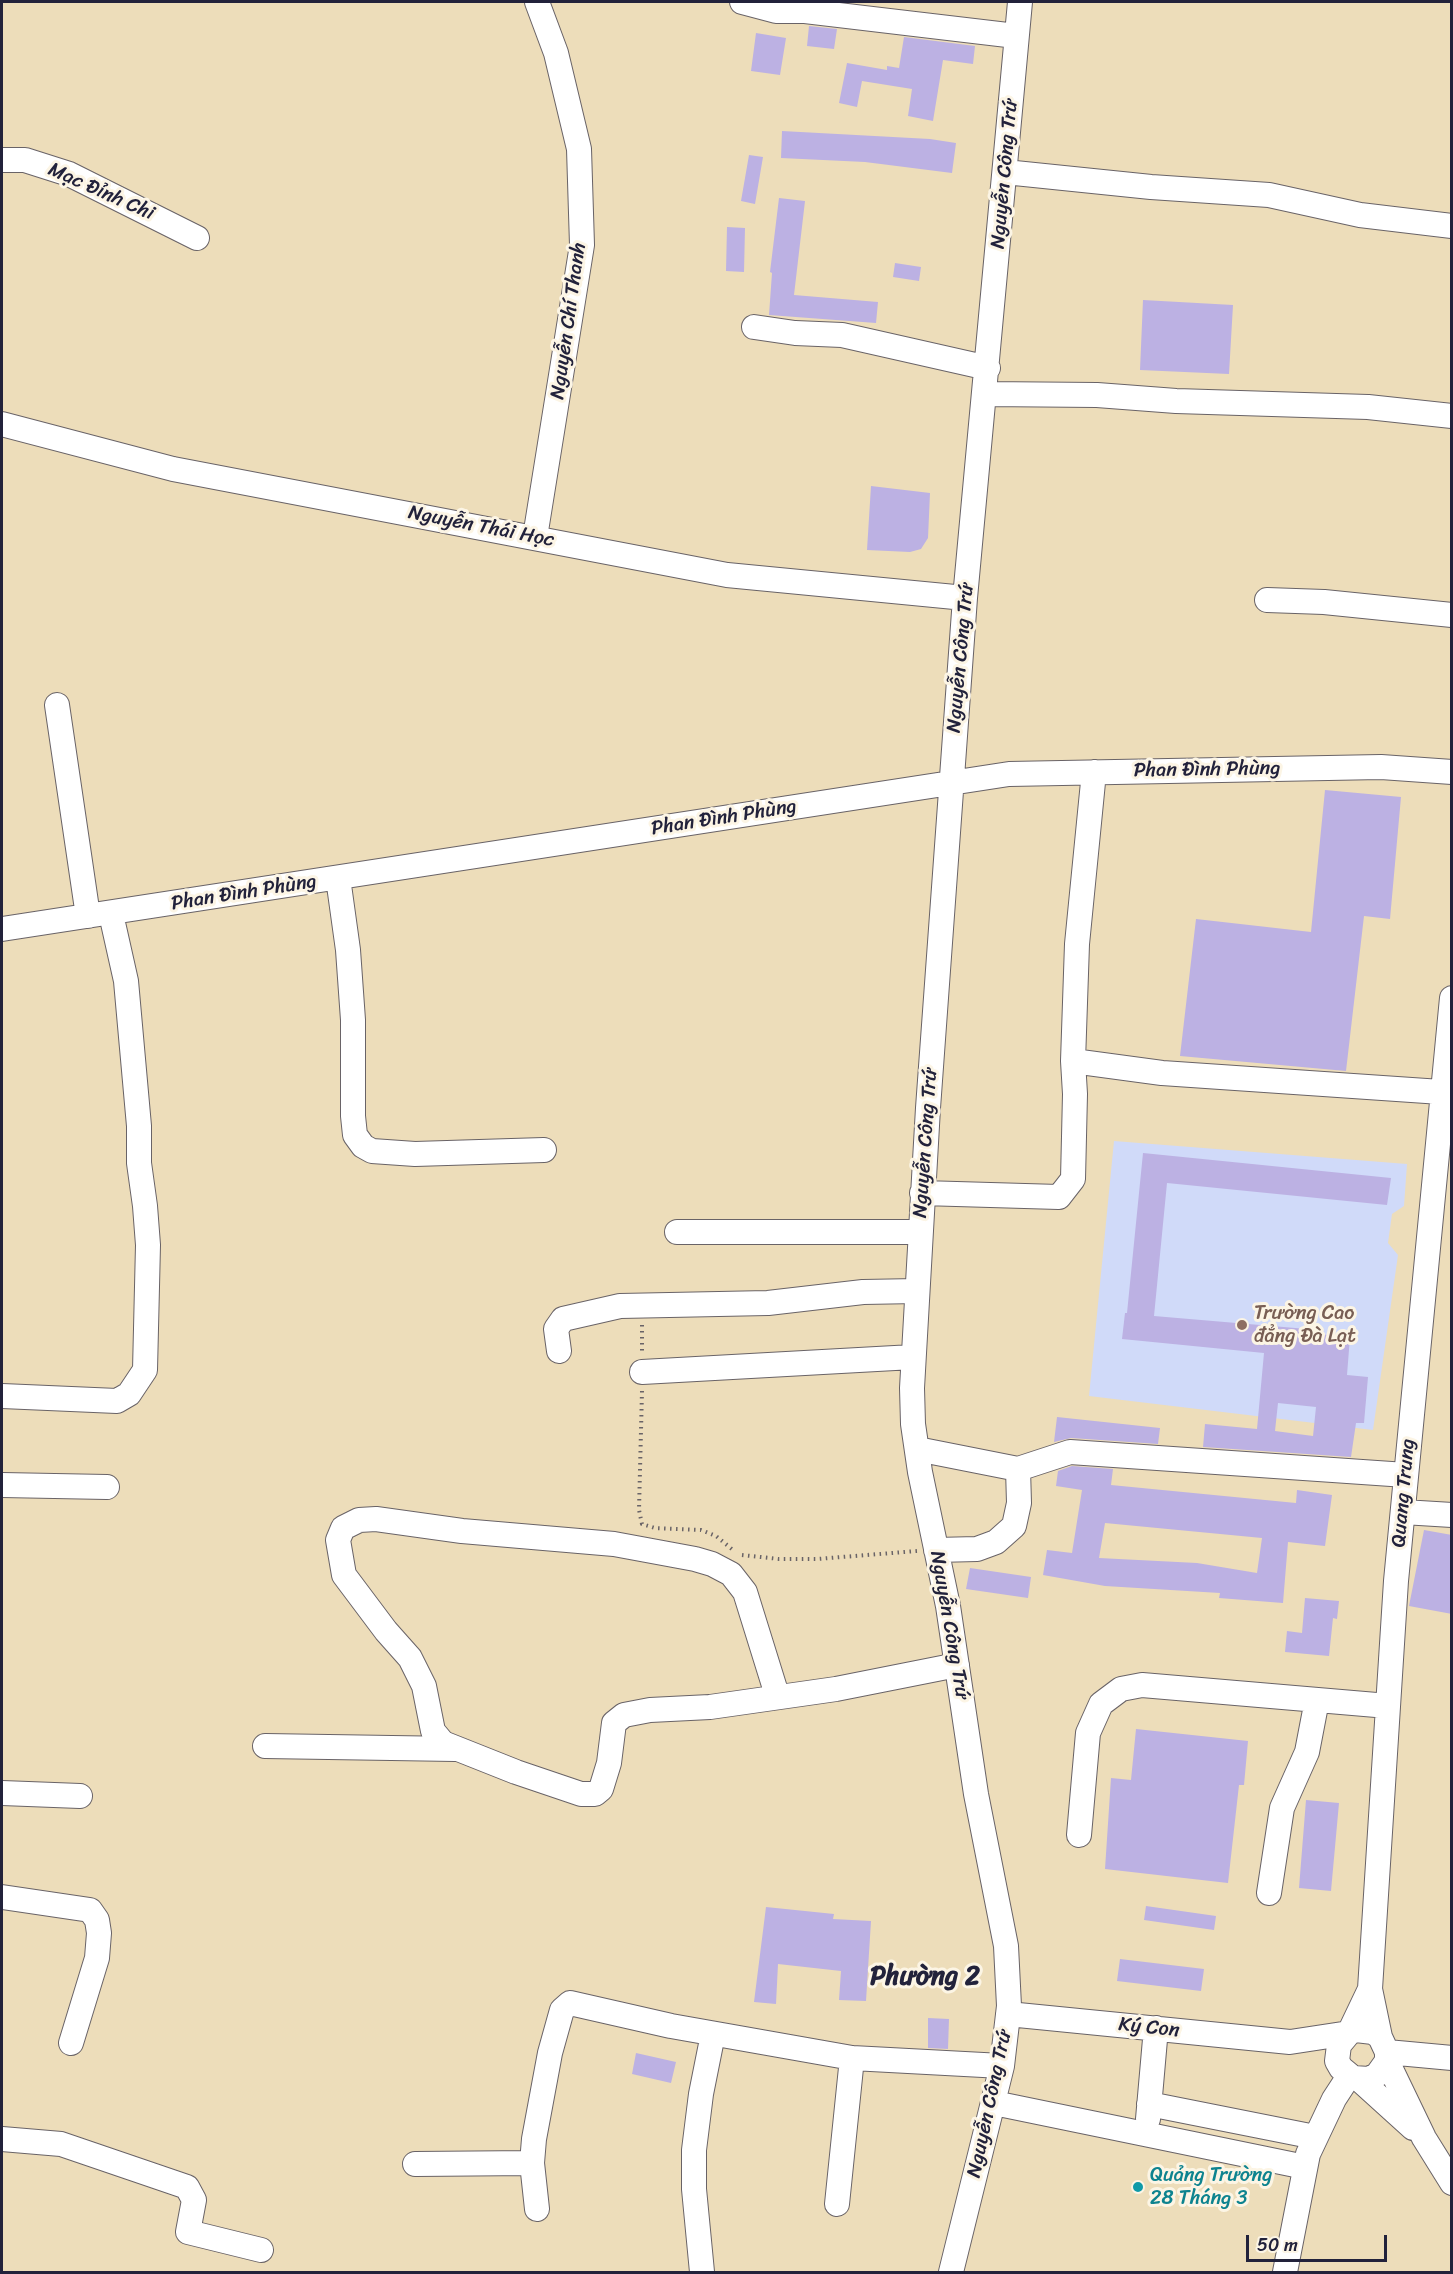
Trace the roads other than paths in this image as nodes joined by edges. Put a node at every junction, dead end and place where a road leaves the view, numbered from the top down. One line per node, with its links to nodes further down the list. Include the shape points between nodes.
1 (537, 2): 14 (street, Nguyễn Chí Thanh, via 556,53 579,149 582,245)
2 (742, 2): 4 (street, via 776,11 806,11)
3 (1020, 2): 4 (street, Nguyễn Công Trứ)
4 (1016, 36): 6 (street, Nguyễn Công Trứ)
5 (2, 160): 8 (street, Mạc Đỉnh Chi, via 25,160 69,174)
6 (1005, 172): 7 (street, via 1151,188 1269,195 1360,215); 10 (street, Nguyễn Công Trứ)
7 (1452, 226)
8 (197, 238)
9 (754, 327): 10 (street, via 842,335)
10 (988, 368): 11 (street, Nguyễn Công Trứ)
11 (985, 394): 12 (street, via 1368,407); 15 (street, Nguyễn Công Trứ)
12 (1452, 416)
13 (2, 424): 14 (street, Nguyễn Thái Học, via 172,469)
14 (535, 537): 15 (street, Nguyễn Thái Học, via 727,576)
15 (965, 598): 21 (street, Nguyễn Công Trứ)
16 (1267, 600): 17 (street)
17 (1452, 615)
18 (57, 705): 23 (street)
19 (1094, 772): 20 (street, Phan Đình Phùng, via 1381,766); 21 (street, Phan Đình Phùng, via 1009,774); 26 (street, via 1077,945)
20 (1452, 772)
21 (951, 783): 22 (street, Phan Đình Phùng); 29 (street, Nguyễn Công Trứ)
22 (338, 878): 23 (street, Phan Đình Phùng); 28 (street, via 353,1020 353,1116 355,1135 363,1146 372,1151 415,1154)
23 (99, 915): 24 (street, Phan Đình Phùng); 36 (street, via 126,981 148,1245 145,1370 129,1394 117,1401)
24 (2, 928)
25 (1452, 998): 27 (street, Quang Trung)
26 (1073, 1062): 27 (street, via 1162,1073); 29 (street, via 1073,1179 1059,1197)
27 (1441, 1092): 39 (street, Quang Trung)
28 (544, 1150)
29 (922, 1193): 31 (street, Nguyễn Công Trứ)
30 (677, 1232): 31 (street)
31 (920, 1232): 32 (street, Nguyễn Công Trứ)
32 (917, 1291): 33 (street, via 862,1292 768,1303 620,1306 563,1319 556,1329); 34 (street, Nguyễn Công Trứ)
33 (559, 1351)
34 (914, 1357): 35 (street); 37 (street, Nguyễn Công Trứ)
35 (642, 1372)
36 (2, 1396)
37 (916, 1449): 38 (street); 44 (street, Nguyễn Công Trứ)
38 (1018, 1469): 39 (street, via 1070,1452); 44 (street, via 1019,1503 1014,1526 996,1542 977,1549)
39 (1406, 1475): 42 (street, Quang Trung)
40 (2, 1485): 41 (street)
41 (108, 1487)
42 (1402, 1512): 43 (street); 48 (street, Quang Trung)
43 (1452, 1515)
44 (936, 1550): 45 (street, Nguyễn Công Trứ)
45 (957, 1665): 46 (street, via 836,1689); 57 (street, Nguyễn Công Trứ, via 976,1794 1006,1946)
46 (777, 1695): 50 (street, via 710,1707 624,1715 614,1723 602,1789 589,1796); 50 (street, via 745,1592 731,1574 712,1564 614,1544 359,1520 343,1528 338,1540 344,1575 410,1658 424,1686 433,1731)
47 (1317, 1700): 48 (street); 53 (street, via 1142,1685 1120,1689 1101,1704 1088,1733); 54 (street, via 1307,1752 1282,1808)
48 (1388, 1706): 56 (street, Quang Trung)
49 (266, 1746): 50 (street)
50 (455, 1749)
51 (2, 1794): 52 (street)
52 (81, 1796)
53 (1078, 1835)
54 (1269, 1893)
55 (2, 1896): 62 (street, via 90,1910 97,1920 97,1959)
56 (1370, 1989): 59 (street, Quang Trung); 63 (street, Quang Trung)
57 (1008, 2014): 58 (street, Ký Con); 66 (street, Nguyễn Công Trứ)
58 (1156, 2028): 61 (street, Ký Con); 69 (street)
59 (1349, 2033): 61 (street, Ký Con); 63 (street, via 1364,2030); 67 (street, via 1337,2053 1341,2068)
60 (713, 2034): 64 (street); 74 (street, via 574,2003 566,2005 550,2053); 81 (street, via 700,2094 694,2150)
61 (1290, 2042): 67 (street, Ký Con)
62 (71, 2043)
63 (1385, 2050): 65 (street); 67 (street, via 1377,2075); 72 (street, Quang Trung)
64 (852, 2058): 66 (street); 78 (street)
65 (1452, 2058)
66 (1002, 2066): 68 (street, Nguyễn Công Trứ)
67 (1352, 2076): 71 (street); 72 (street, Ký Con)
68 (994, 2103): 70 (street); 82 (street, Nguyễn Công Trứ)
69 (1149, 2104): 70 (street); 71 (street)
70 (1147, 2134): 76 (street)
71 (1315, 2137): 76 (street)
72 (1424, 2138): 77 (street)
73 (2, 2139): 80 (street, via 62,2144 187,2187 194,2200 189,2232)
74 (532, 2163): 75 (street); 79 (street)
75 (415, 2164)
76 (1305, 2167): 83 (street)
77 (1452, 2183)
78 (837, 2204)
79 (537, 2209)
80 (261, 2250)
81 (702, 2272)
82 (951, 2272)
83 (1285, 2272)

